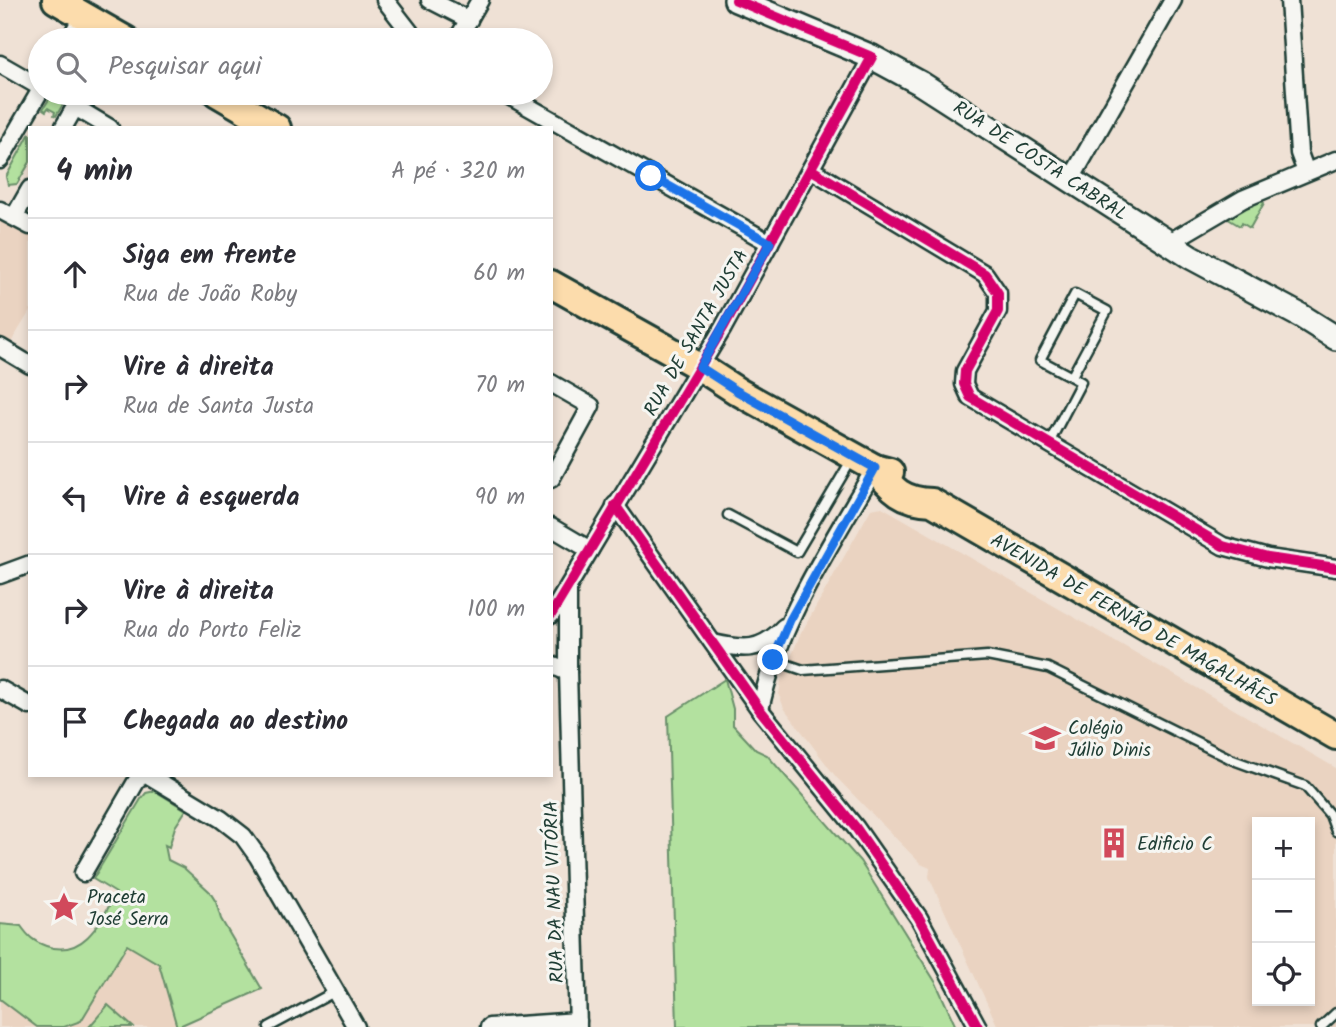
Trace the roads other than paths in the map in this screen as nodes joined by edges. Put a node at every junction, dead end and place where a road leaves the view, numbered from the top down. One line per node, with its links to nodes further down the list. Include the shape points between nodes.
1 (56, 0): 8 (main road)
2 (385, 0): 12 (street)
3 (430, 0): 9 (street)
4 (480, 0): 9 (street)
5 (736, 0): 14 (main road, RUA DE COSTA CABRAL)
6 (1173, 0): 29 (street)
7 (1289, 0): 28 (street, via 1299,153)
8 (83, 16): 10 (street); 11 (main road)
9 (469, 20): 13 (street)
10 (76, 28)
11 (102, 28)
12 (407, 28)
13 (464, 28)
14 (872, 57): 27 (street, RUA DE SANTA JUSTA); 29 (main road, RUA DE COSTA CABRAL)
15 (0, 64): 16 (street)
16 (28, 82)
17 (31, 105): 25 (street)
18 (76, 105): 22 (street)
19 (85, 105): 23 (street)
20 (237, 105): 24 (main road)
21 (525, 105): 33 (street)
22 (65, 126)
23 (108, 126)
24 (274, 126)
25 (0, 160)
26 (1336, 160): 28 (street)
27 (812, 170): 33 (street, RUA DE SANTA JUSTA); 42 (street, via 985,274 998,293 998,311 965,372 964,384 970,397)
28 (1306, 172): 34 (street, via 1243,199)
29 (1071, 179): 34 (main road, RUA DE COSTA CABRAL)
30 (28, 190): 31 (street)
31 (7, 214): 32 (street)
32 (28, 225)
33 (770, 243): 39 (street, RUA DE SANTA JUSTA)
34 (1168, 243): 36 (main road, RUA DE COSTA CABRAL)
35 (553, 285): 39 (main road, AVENIDA DE FERNÃO DE MAGALHÃES)
36 (1336, 338)
37 (0, 348): 38 (street)
38 (28, 364)
39 (700, 367): 43 (main road, AVENIDA DE FERNÃO DE MAGALHÃES); 45 (street, RUA DE SANTA JUSTA)
40 (1072, 376): 40 (lane, via 1040,359 1075,294 1107,311); 42 (lane, via 1081,382)
41 (553, 384): 44 (street, via 591,406)
42 (1049, 443): 50 (street, via 1223,546)
43 (864, 462): 46 (lane, via 797,552); 54 (street); 62 (main road, AVENIDA DE FERNÃO DE MAGALHÃES, via 922,486 932,502)
44 (553, 475)
45 (615, 505): 48 (street, RUA DE SANTA JUSTA); 55 (street)
46 (728, 515)
47 (553, 528): 48 (street)
48 (590, 550): 52 (street, RUA DE SANTA JUSTA)
49 (28, 565): 51 (street)
50 (1336, 568)
51 (0, 575)
52 (568, 589): 53 (street, RUA DE SANTA JUSTA); 58 (street, RUA DE SANTA JUSTA)
53 (553, 612)
54 (790, 620): 55 (street, via 760,646); 56 (street)
55 (713, 643): 61 (street)
56 (773, 660): 61 (street); 65 (lane, via 803,670 987,656 1048,668 1233,760 1305,786 1330,815)
57 (553, 666): 58 (street)
58 (568, 672): 69 (street, RUA DA NAU VITÓRIA)
59 (0, 689): 60 (street)
60 (28, 705)
61 (760, 709): 73 (street, via 856,828 919,918)
62 (1336, 736)
63 (139, 777): 66 (street)
64 (151, 777): 67 (street, via 243,836)
65 (1336, 831)
66 (83, 873)
67 (336, 991): 70 (lane); 71 (street)
68 (1336, 1013): 74 (lane)
69 (578, 1024): 72 (street)
70 (269, 1027)
71 (356, 1027)
72 (489, 1027)
73 (978, 1027)
74 (1321, 1027)

